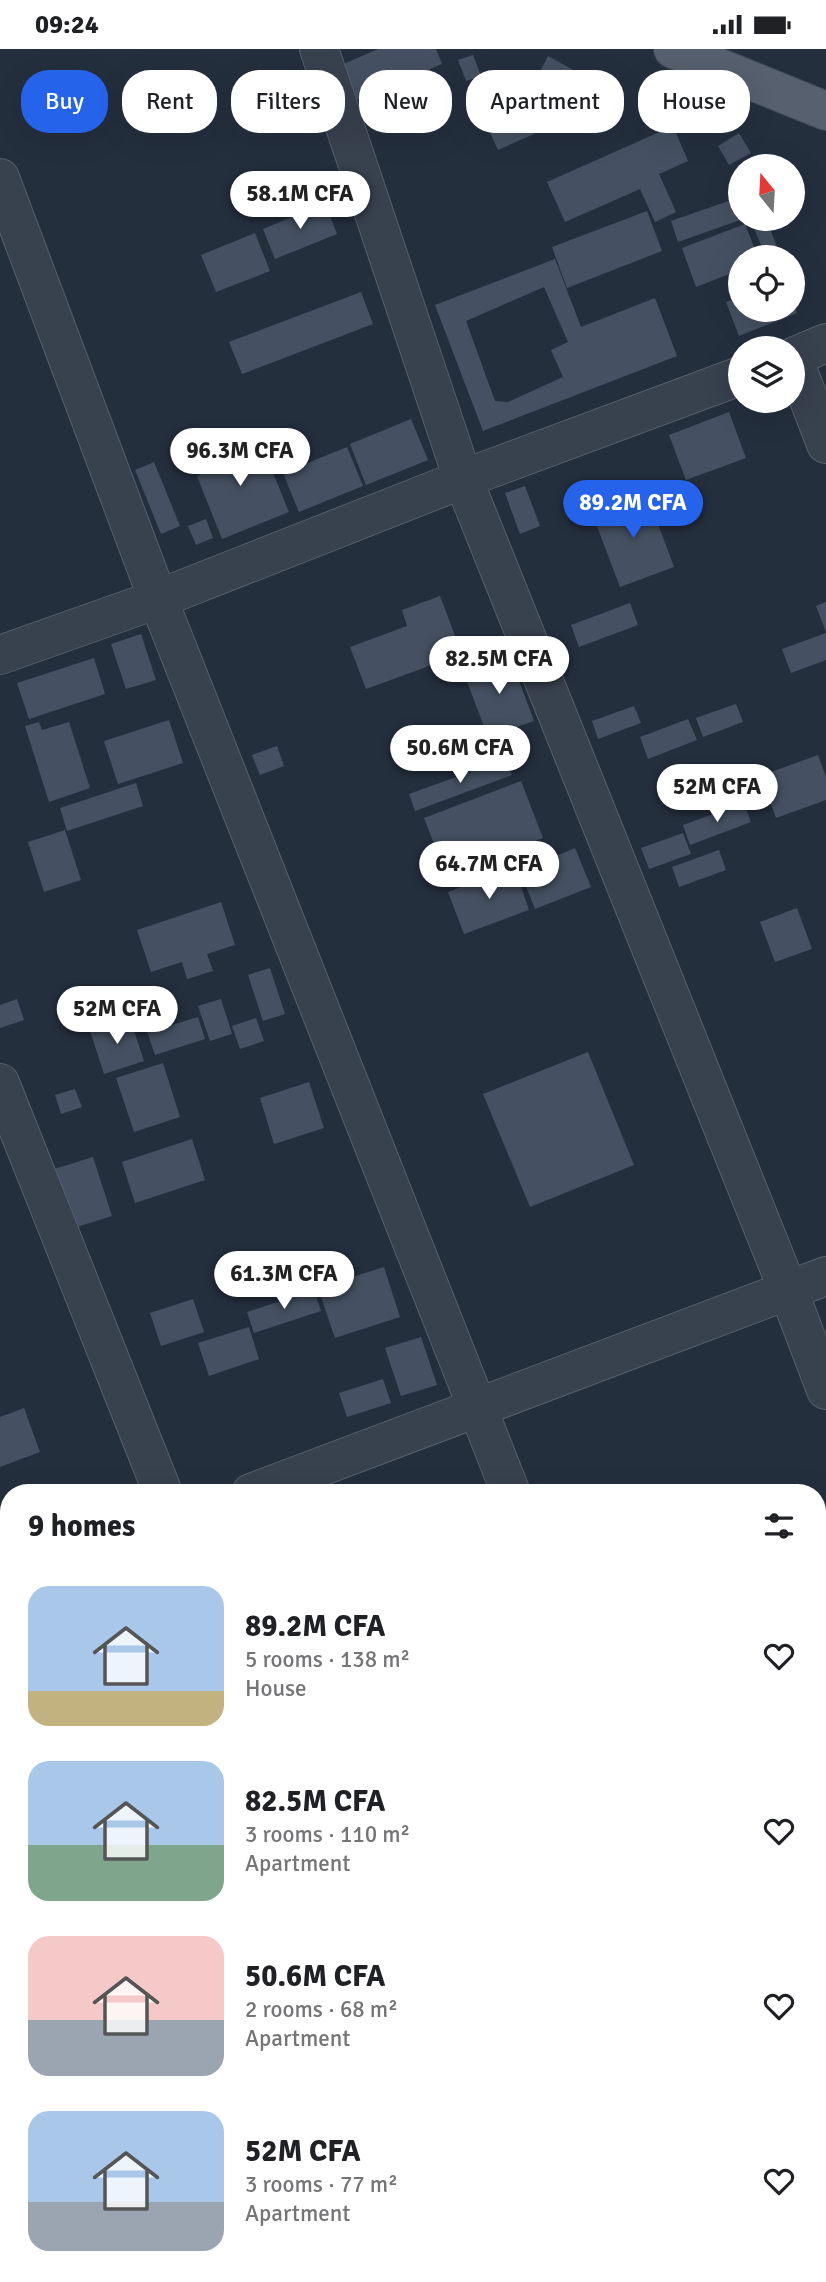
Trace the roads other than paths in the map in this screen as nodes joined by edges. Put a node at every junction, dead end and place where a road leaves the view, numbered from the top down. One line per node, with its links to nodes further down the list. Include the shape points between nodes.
1 (319, 49): 10 (street)
2 (673, 49): 3 (main road)
3 (826, 111)
4 (0, 179): 11 (street)
5 (826, 343): 6 (street)
6 (805, 352)
7 (728, 380): 10 (street)
8 (805, 389): 9 (street)
9 (826, 444)
10 (463, 479): 11 (street); 15 (street)
11 (158, 599): 12 (street); 17 (street)
12 (0, 655)
13 (0, 1083): 18 (street)
14 (826, 1276): 15 (street)
15 (788, 1290): 16 (street); 17 (street)
16 (826, 1390)
17 (478, 1409): 19 (street); 20 (street)
18 (159, 1484)
19 (275, 1484)
20 (507, 1484)

